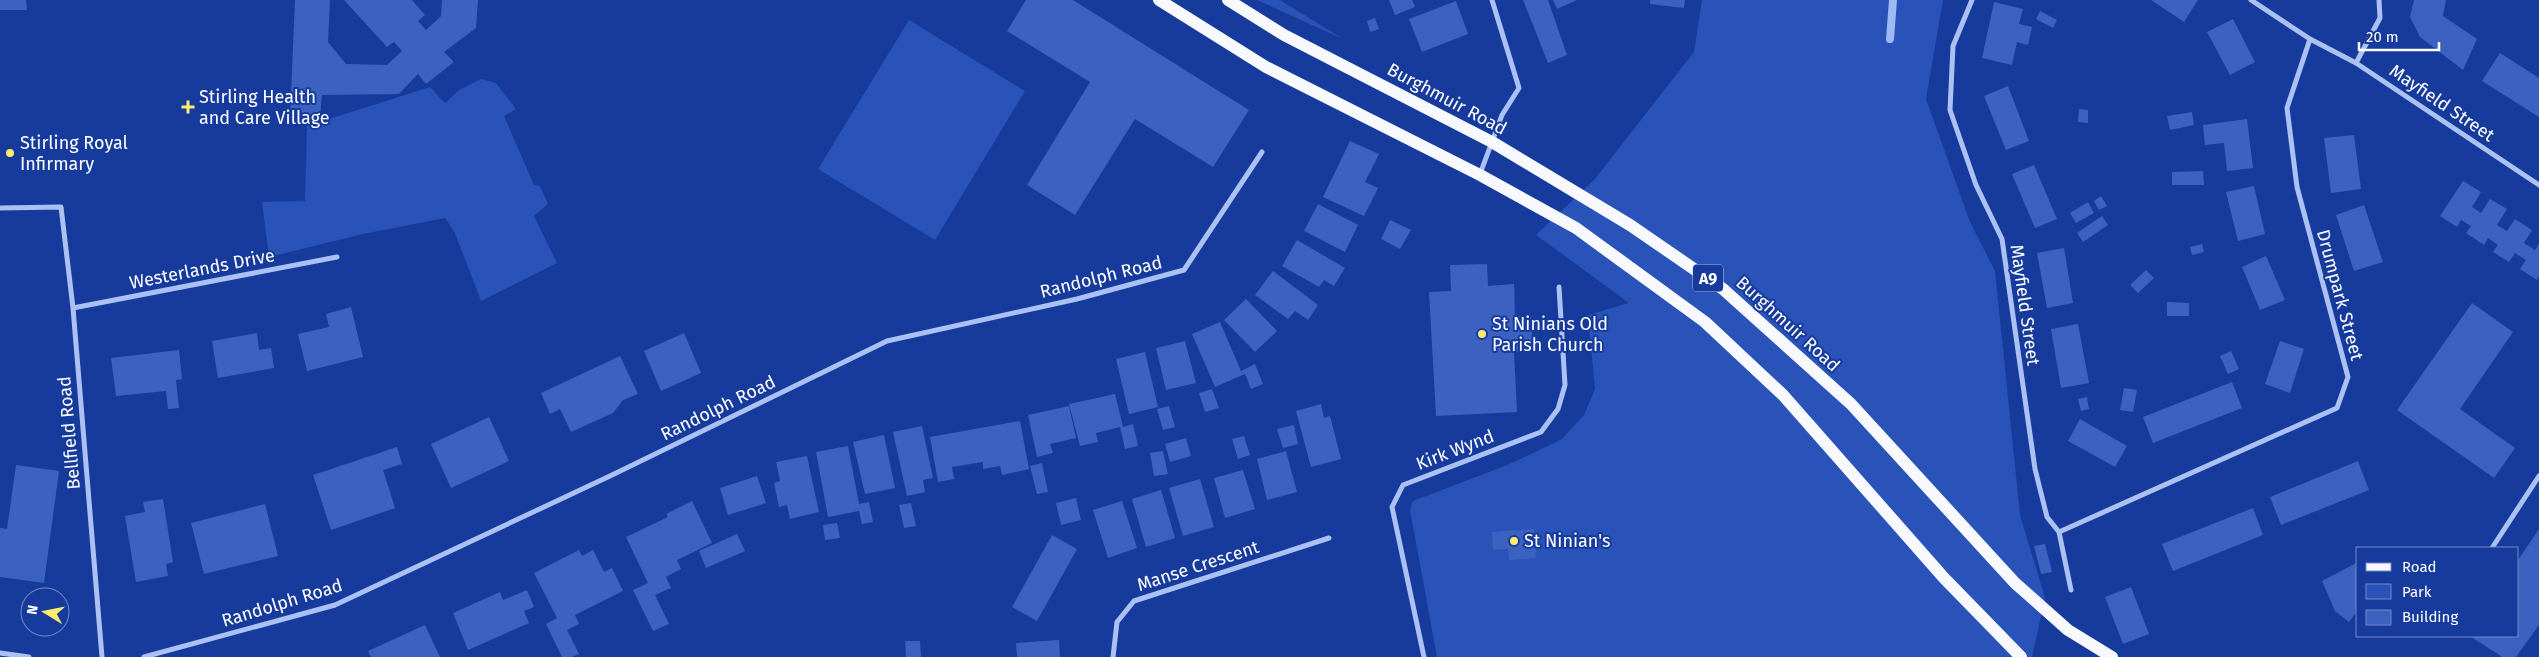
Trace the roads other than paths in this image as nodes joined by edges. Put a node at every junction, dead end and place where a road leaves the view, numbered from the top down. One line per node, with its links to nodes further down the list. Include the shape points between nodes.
1 (1159, 0): 11 (main road, A9, via 1266,67)
2 (1228, 0): 9 (main road, Burghmuir Road / A9, via 1284,35)
3 (1492, 0): 9 (street, via 1519,88 1502,115)
4 (1972, 0): 18 (street, Mayfield Street, via 1953,46 1950,110 1976,186 2002,238 2035,469 2047,517)
5 (2251, 0): 7 (street, Mayfield Street)
6 (2379, 0): 8 (street, via 2380,18)
7 (2310, 39): 8 (street, Mayfield Street); 18 (street, Drumpark Street, via 2287,108 2297,187 2348,377 2337,408)
8 (2356, 62): 12 (street, Mayfield Street)
9 (1492, 142): 11 (street); 29 (main road, Burghmuir Road / A9, via 1630,225 1723,289 1850,404 2015,583 2068,630)
10 (1262, 152): 25 (street, Randolph Road, via 1184,270 1077,299 886,341 335,605)
11 (1480, 175): 28 (main road, A9, via 1576,228 1705,322 1783,395 1944,578)
12 (2539, 185)
13 (0, 208): 16 (street, Bellfield Road, via 62,207)
14 (337, 257): 16 (street, Westerlands Drive)
15 (1559, 287): 27 (street, Kirk Wynd, via 1565,385 1558,409 1541,432 1403,485 1392,507)
16 (73, 308): 24 (street, Bellfield Road)
17 (2539, 476): 20 (street)
18 (2059, 532): 21 (street, Mayfield Street)
19 (1329, 538): 26 (street, Manse Crescent, via 1134,601 1117,622)
20 (2493, 547)
21 (2071, 590)
22 (0, 653): 23 (street)
23 (29, 657)
24 (102, 657)
25 (144, 657)
26 (1113, 657)
27 (1424, 657)
28 (2021, 657)
29 (2112, 657)

